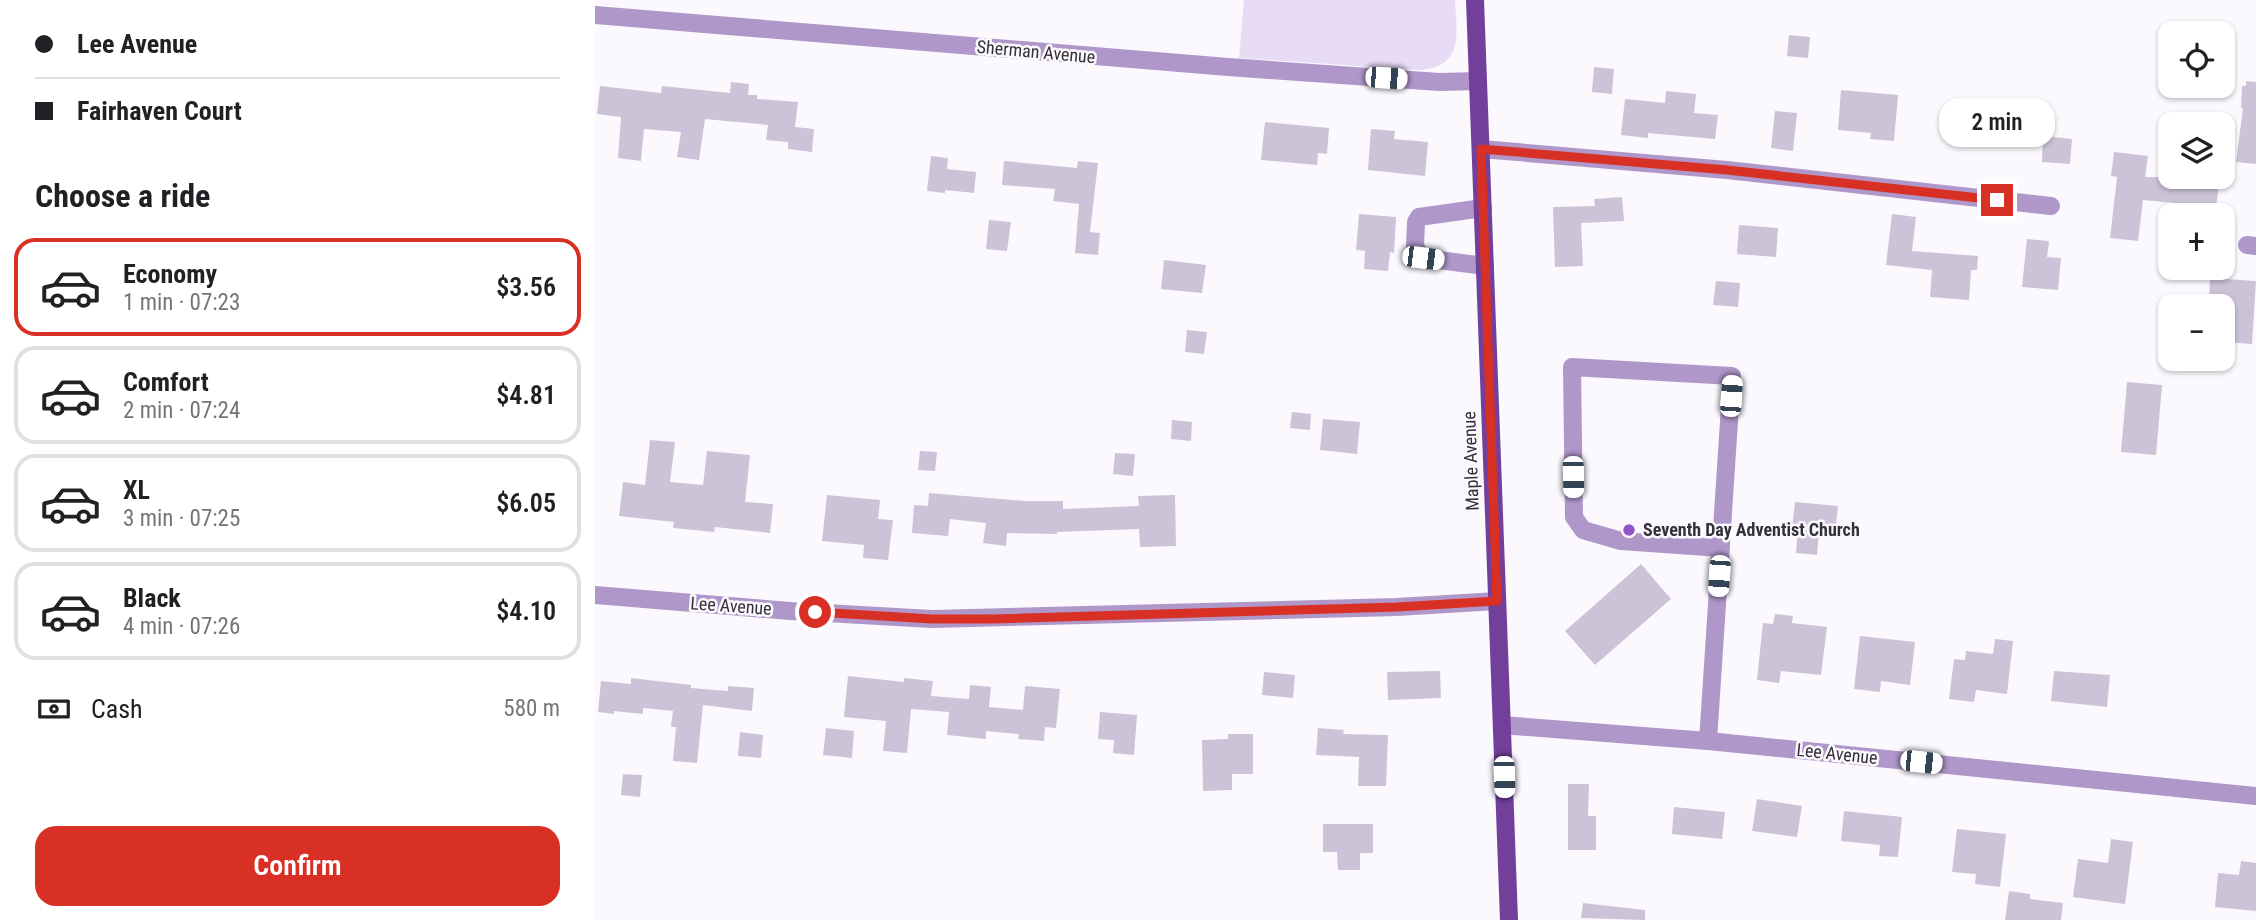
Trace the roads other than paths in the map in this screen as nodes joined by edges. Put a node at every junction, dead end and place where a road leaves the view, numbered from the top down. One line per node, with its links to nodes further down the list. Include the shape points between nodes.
1 (1475, 0): 3 (main road, Maple Avenue)
2 (595, 15): 3 (street, Sherman Avenue, via 1241,68)
3 (1478, 81): 4 (main road, Maple Avenue)
4 (1481, 149): 5 (street, via 1727,170); 6 (main road, Maple Avenue)
5 (2051, 206)
6 (1483, 208): 7 (main road, Maple Avenue); 7 (street, via 1419,217 1415,247 1423,258)
7 (1485, 266): 10 (main road, Maple Avenue)
8 (1721, 548): 8 (street, via 1732,376 1572,367 1574,517 1583,530 1621,541); 12 (street)
9 (595, 596): 10 (street, Lee Avenue, via 956,619)
10 (1497, 601): 11 (main road, Maple Avenue)
11 (1502, 725): 12 (street, Lee Avenue); 14 (main road, Maple Avenue)
12 (1708, 741): 13 (street, Lee Avenue)
13 (2256, 796)
14 (1509, 920)

